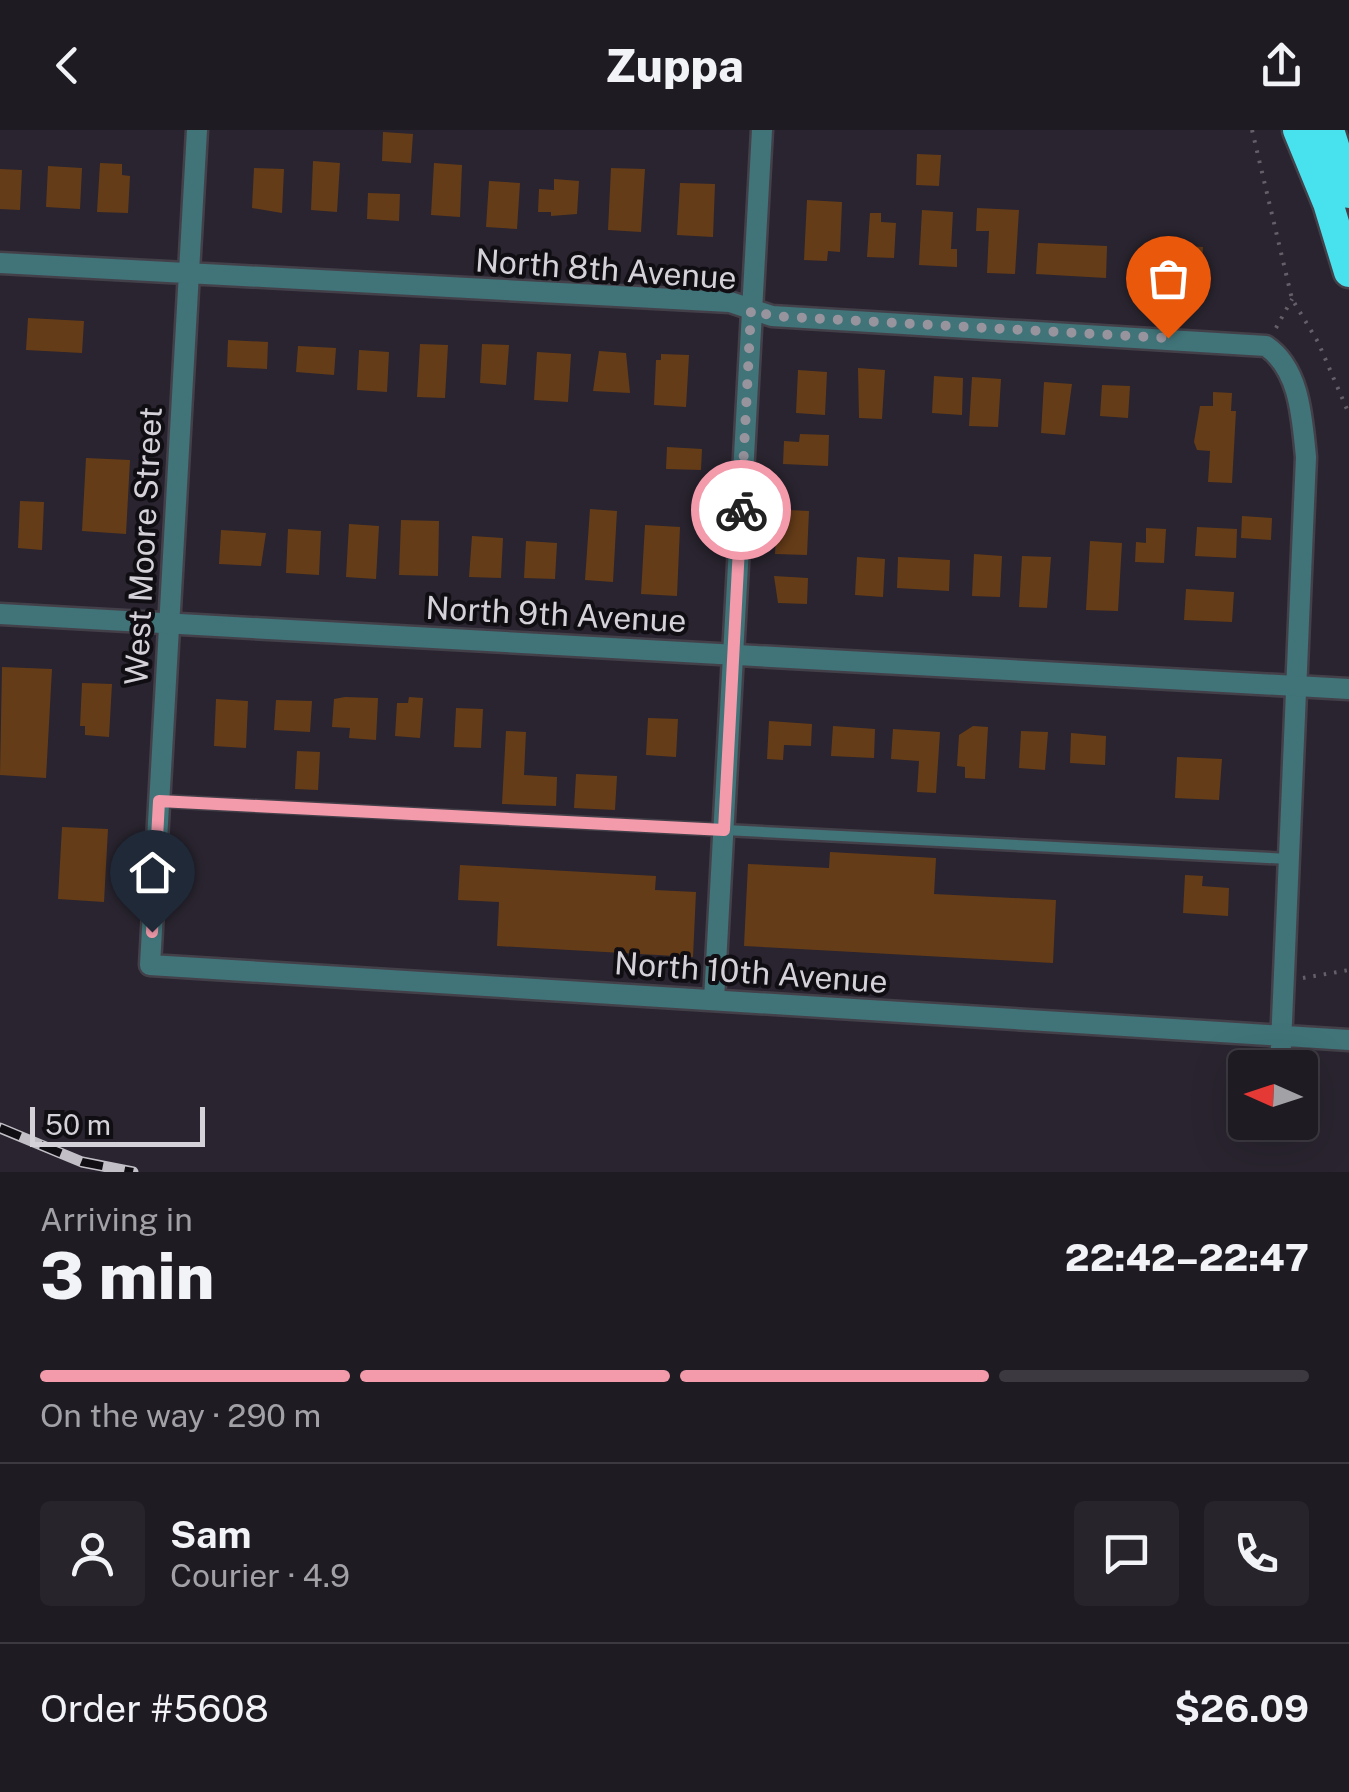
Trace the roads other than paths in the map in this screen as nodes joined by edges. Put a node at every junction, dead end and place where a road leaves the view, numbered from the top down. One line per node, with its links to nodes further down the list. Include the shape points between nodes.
1 (197, 130): 8 (street, West Moore Street)
2 (762, 130): 9 (street)
3 (1298, 130): 7 (highway)
4 (1328, 130): 5 (highway)
5 (1349, 193)
6 (0, 263): 8 (street, North 8th Avenue)
7 (1349, 272)
8 (189, 274): 9 (street, North 8th Avenue, via 730,302); 11 (street, West Moore Street)
9 (751, 310): 12 (street); 13 (street, North 8th Avenue, via 1266,346 1286,365 1296,391 1306,456)
10 (0, 614): 11 (street, North 9th Avenue)
11 (169, 624): 12 (street, North 9th Avenue); 15 (street, West Moore Street)
12 (733, 654): 13 (street, North 9th Avenue); 16 (street)
13 (1297, 686): 14 (street, North 9th Avenue); 17 (street)
14 (1349, 688)
15 (159, 801): 16 (lane); 18 (street, West Moore Street)
16 (724, 830): 17 (lane); 19 (street)
17 (1290, 858): 20 (street)
18 (150, 965): 19 (street, North 10th Avenue)
19 (714, 1000): 20 (street, North 10th Avenue)
20 (1281, 1036): 21 (street, North 10th Avenue); 22 (street)
21 (1349, 1040)
22 (1281, 1050)

